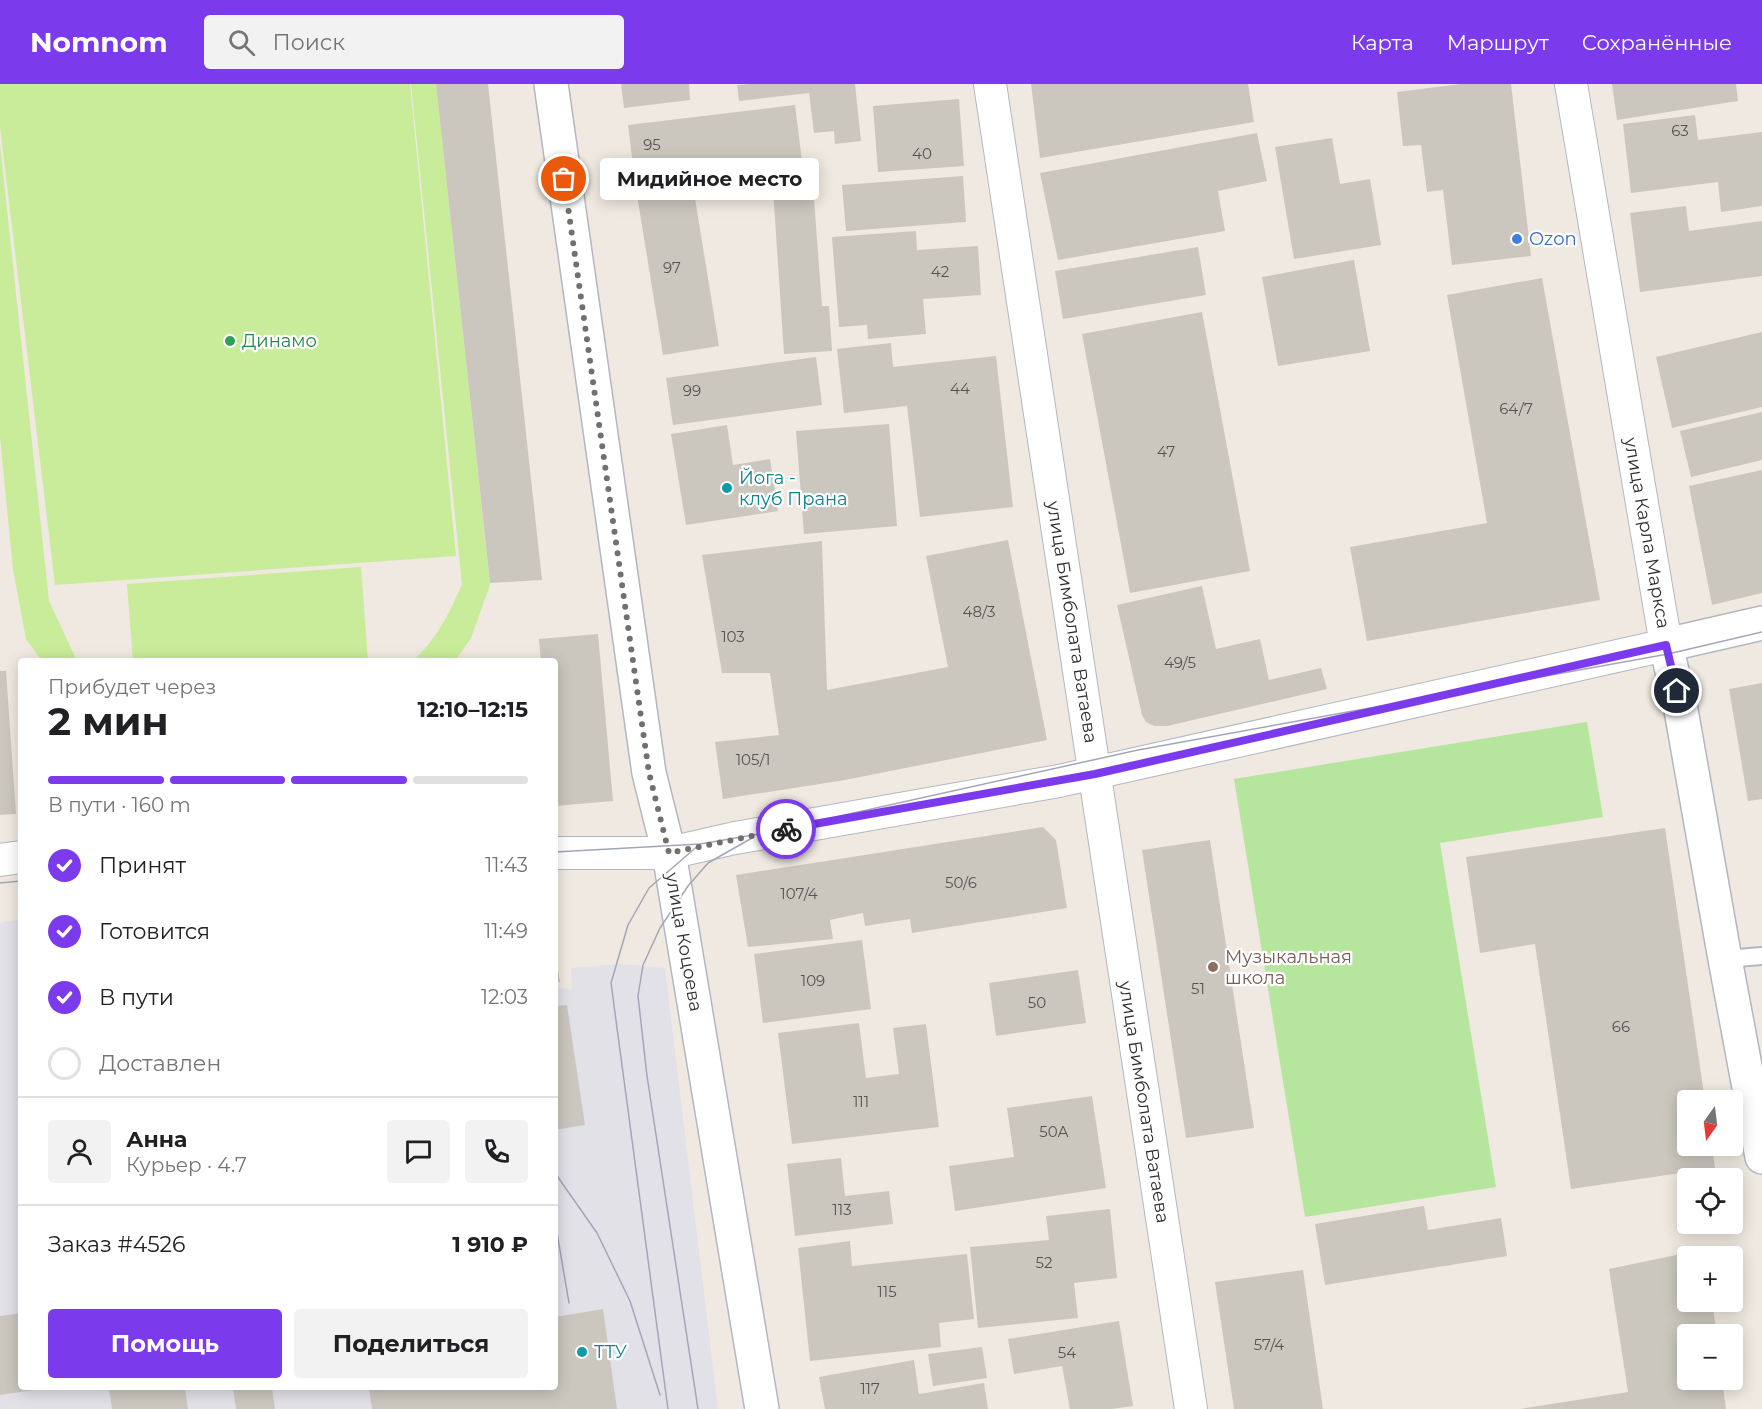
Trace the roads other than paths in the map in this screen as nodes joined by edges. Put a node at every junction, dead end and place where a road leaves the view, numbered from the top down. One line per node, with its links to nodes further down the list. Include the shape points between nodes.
1 (551, 84): 7 (street, улица Коцоева, via 649,773)
2 (990, 84): 6 (street, улица Бимболата Ватаева)
3 (1571, 84): 5 (street, улица Карла Маркса)
4 (1762, 623): 5 (street)
5 (1666, 645): 6 (street); 12 (street, улица Карла Маркса)
6 (1095, 774): 7 (street); 15 (street, улица Бимболата Ватаева)
7 (669, 853): 8 (street); 14 (street, улица Коцоева)
8 (558, 854)
9 (18, 857): 10 (street)
10 (0, 860)
11 (1762, 956): 12 (lane)
12 (1725, 959): 13 (street, улица Карла Маркса)
13 (1762, 1157)
14 (762, 1409)
15 (1191, 1409)

